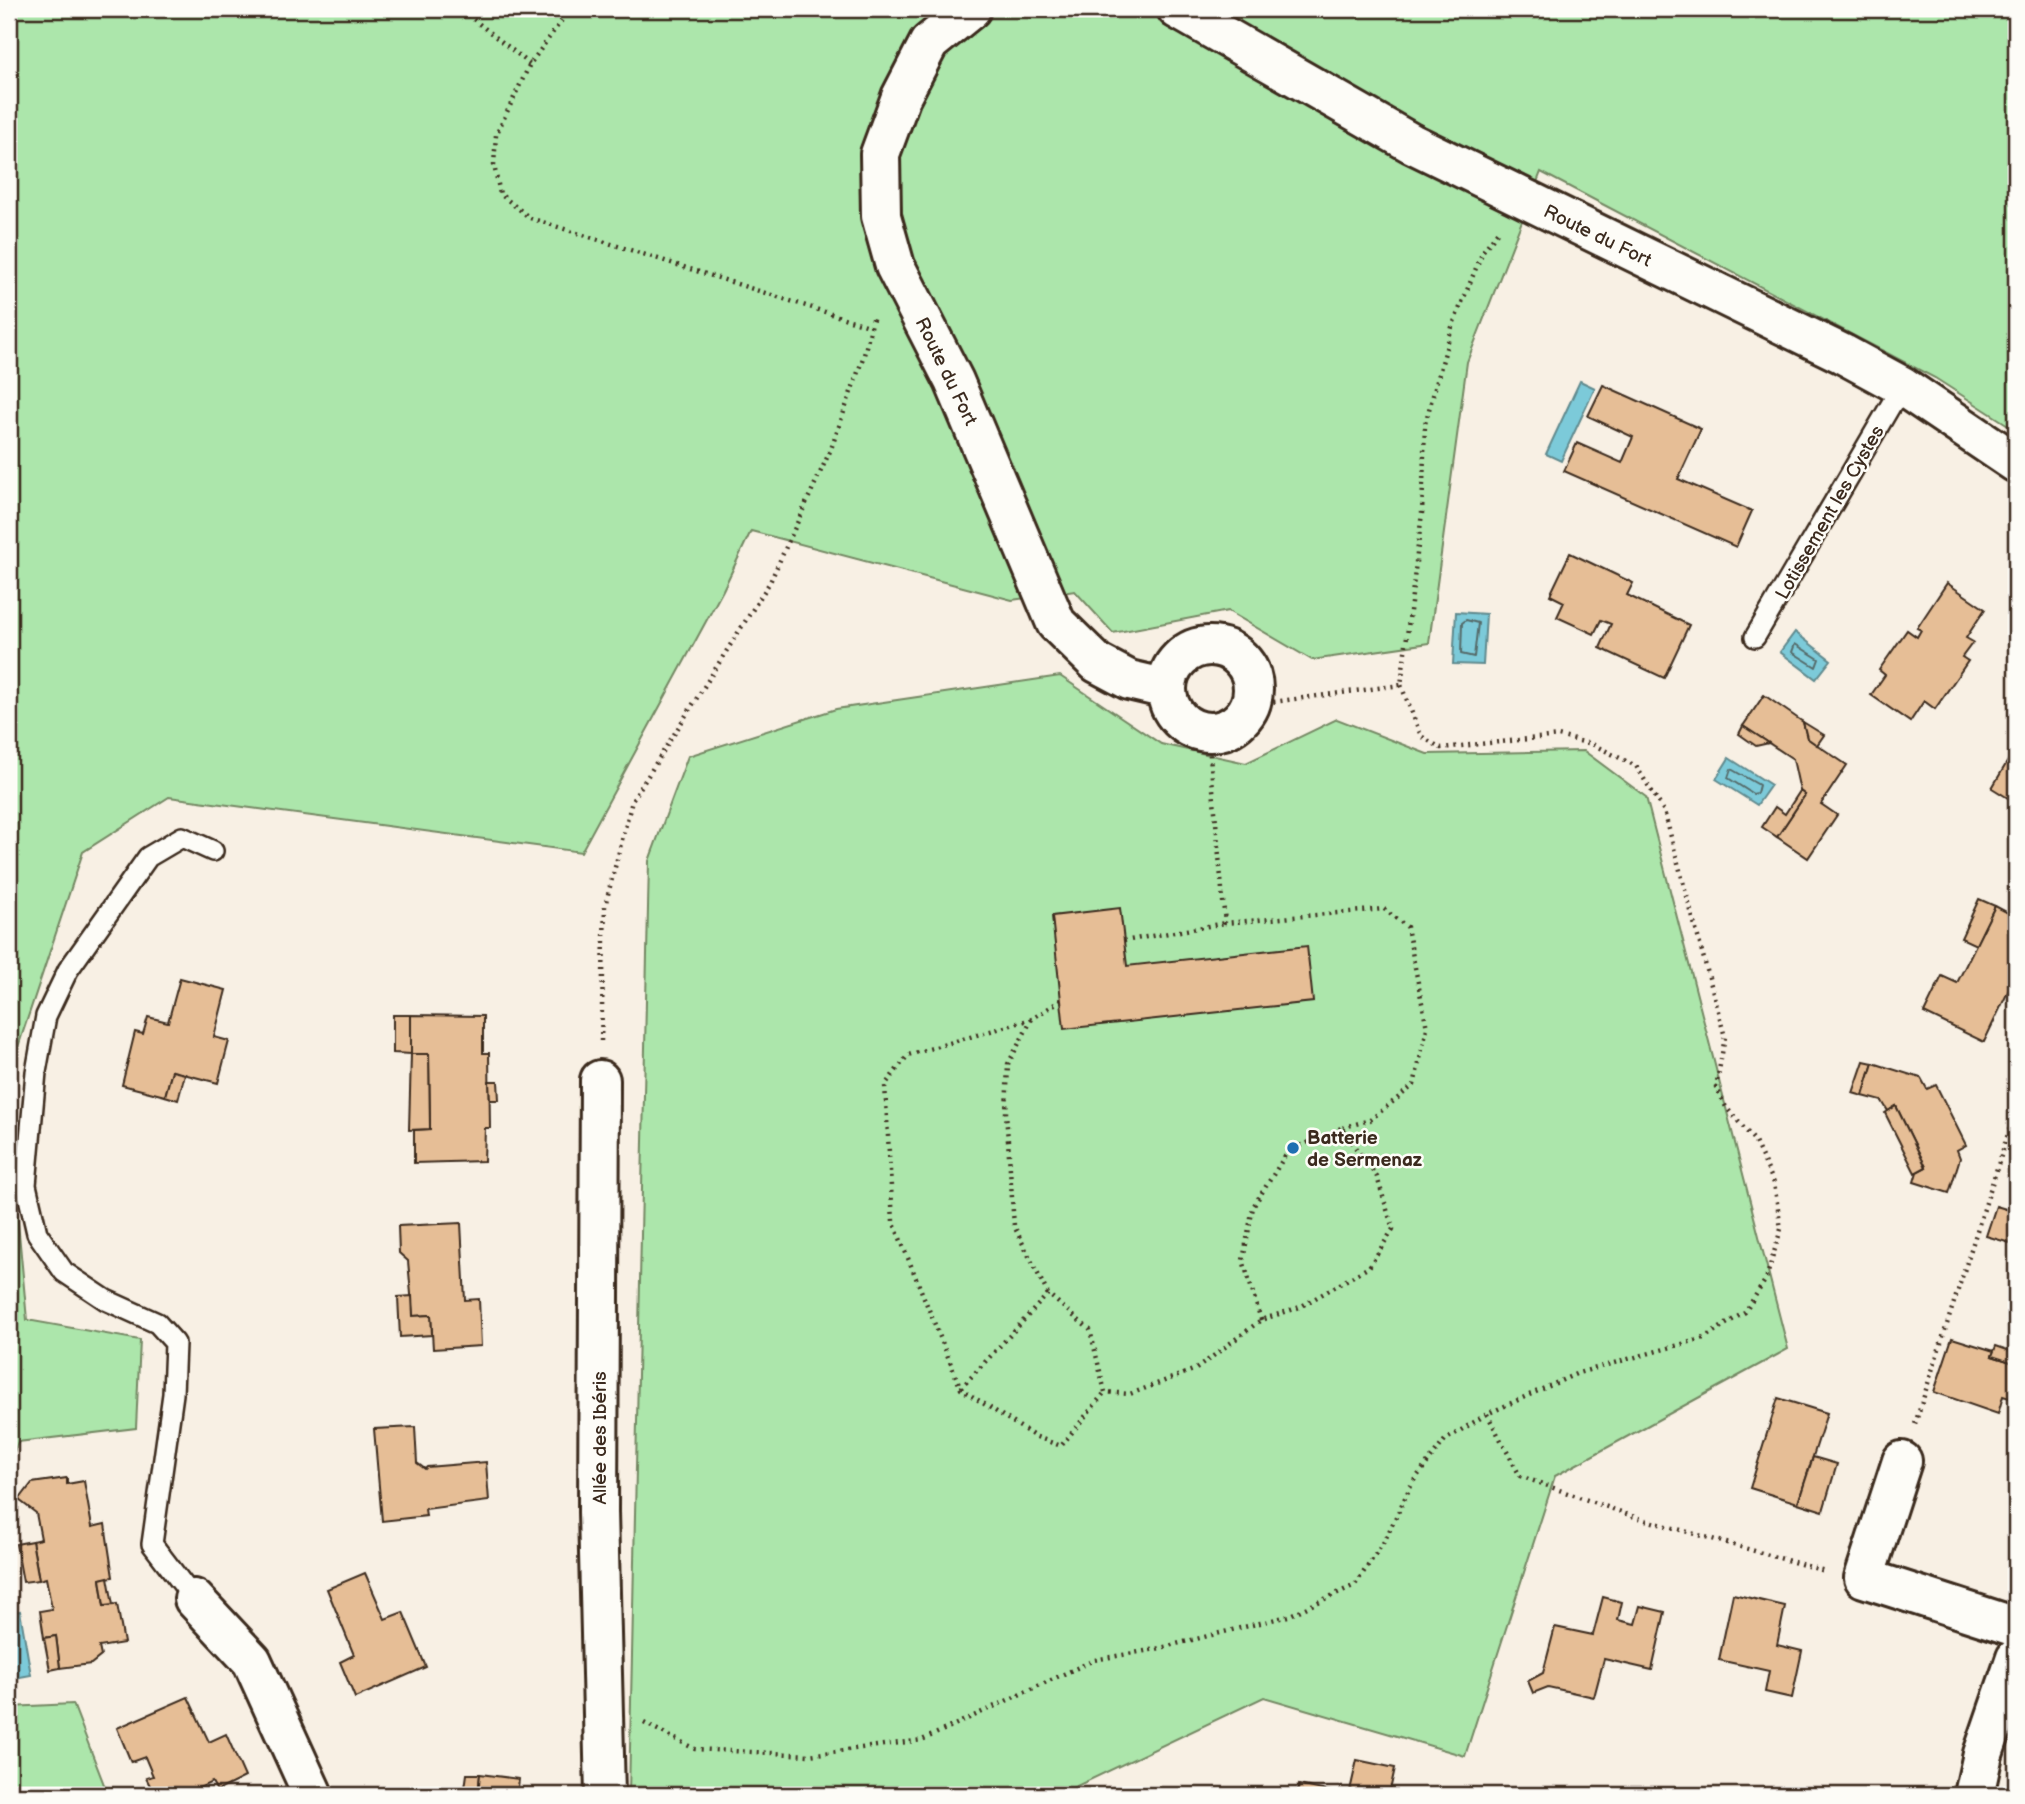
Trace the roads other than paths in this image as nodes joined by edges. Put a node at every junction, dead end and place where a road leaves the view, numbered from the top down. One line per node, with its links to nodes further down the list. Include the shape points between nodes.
1 (971, 9): 6 (street, Route du Fort, via 929,43 901,97 880,154 881,216 895,266 954,380 1056,622 1097,663 1129,680)
2 (1177, 9): 3 (street, Route du Fort, via 1411,143)
3 (1902, 386): 4 (street, Route du Fort); 5 (lane, Lotissement les Cystes)
4 (2016, 463)
5 (1755, 637)
6 (1167, 685): 6 (street, via 1173,713 1195,730 1208,733 1236,724 1252,701 1254,687 1245,663 1236,654 1211,645 1186,652 1176,661)
7 (213, 851): 10 (lane, via 182,837 148,857 68,970 46,1016 26,1185 37,1233 64,1272 106,1300 158,1323 175,1343 173,1394 152,1544)
8 (600, 1080): 14 (street, Allée des Ibéris, via 598,1512)
9 (1902, 1461): 11 (street, via 1864,1578)
10 (194, 1599): 13 (street, via 252,1661)
11 (2016, 1627)
12 (2016, 1658): 15 (street)
13 (313, 1795)
14 (605, 1795)
15 (1974, 1795)

